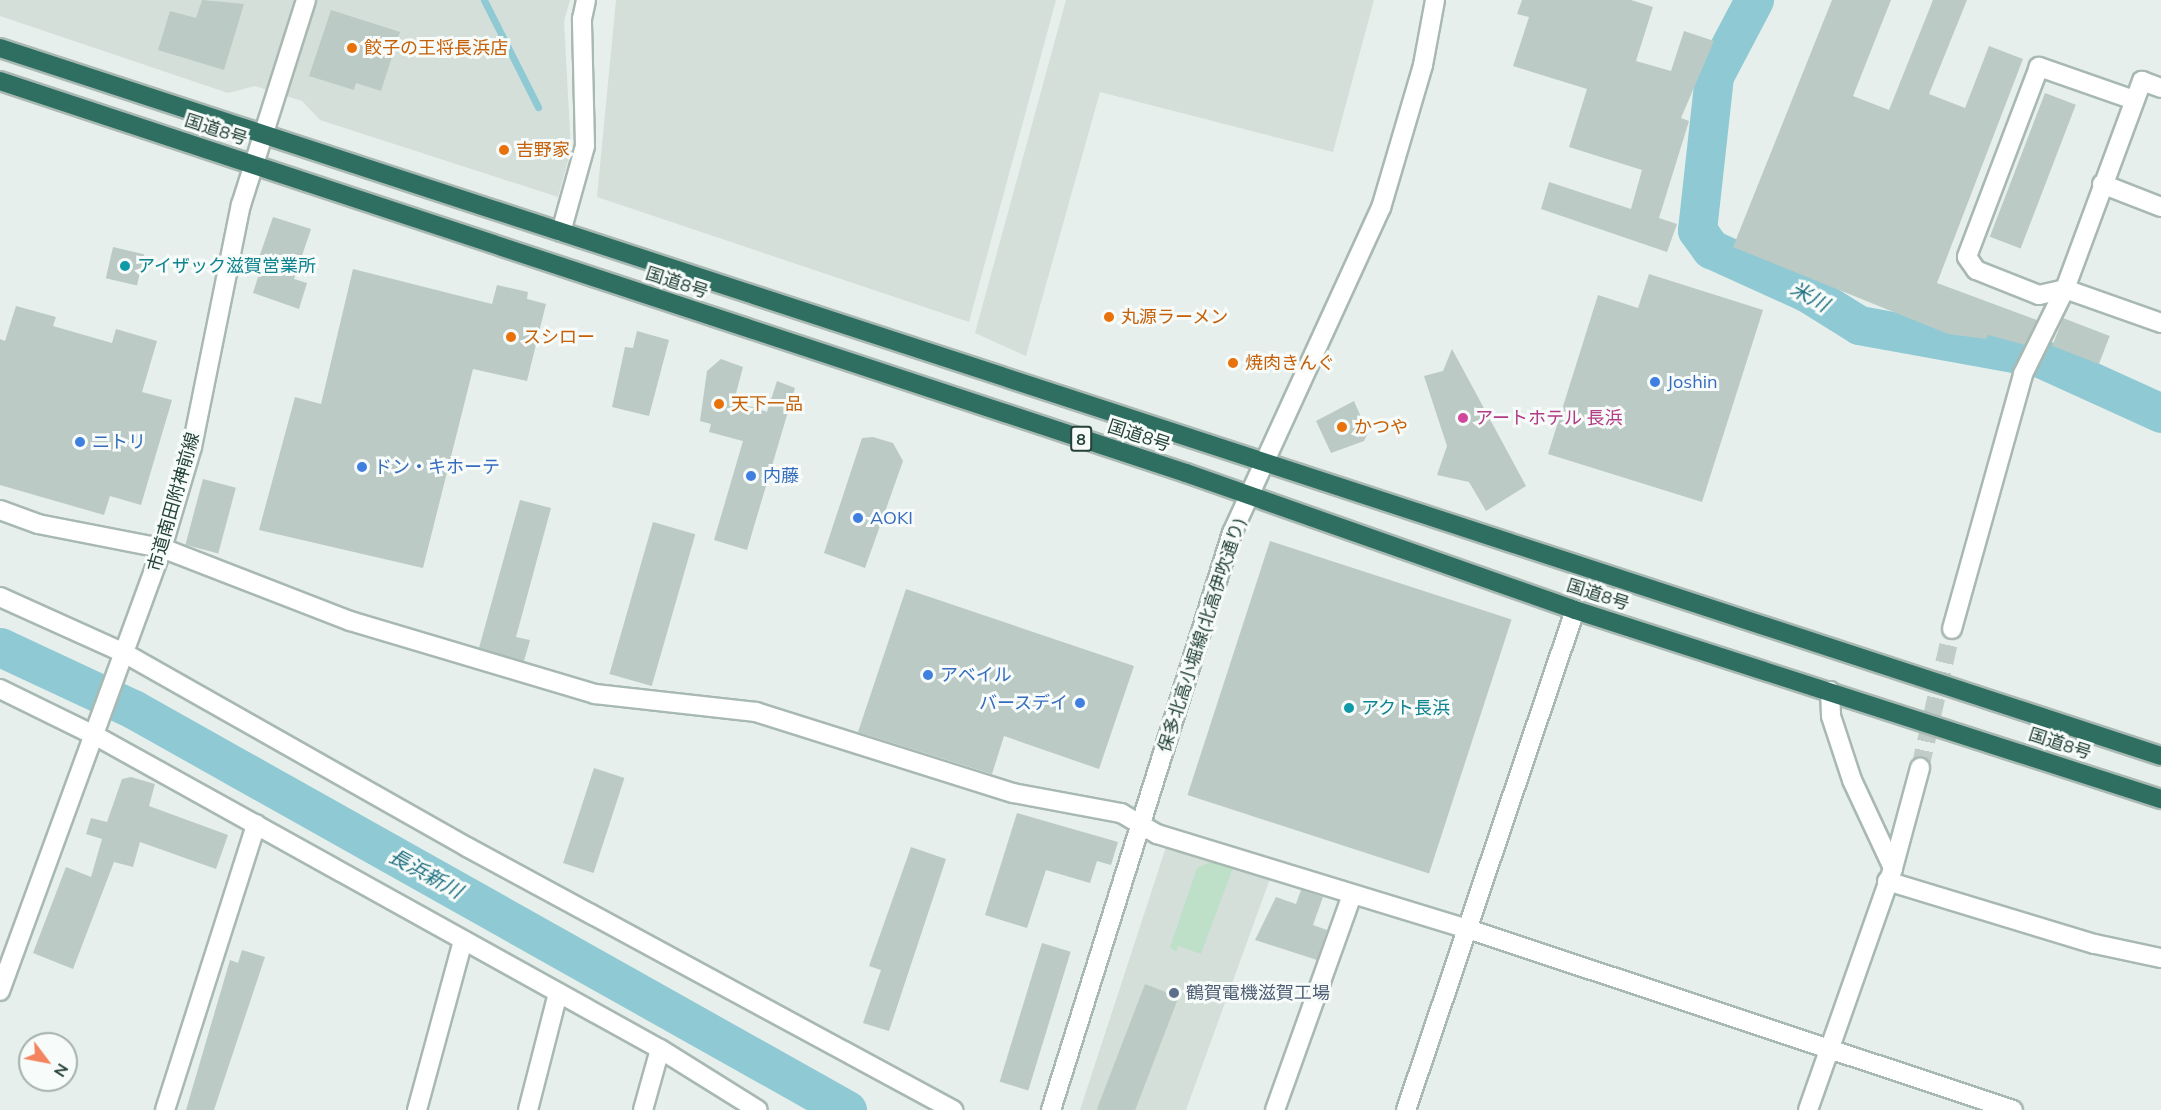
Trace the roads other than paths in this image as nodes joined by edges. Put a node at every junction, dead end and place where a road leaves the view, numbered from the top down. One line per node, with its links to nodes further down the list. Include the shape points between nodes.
1 (306, 0): 8 (street, 市道南田附神前線)
2 (586, 0): 12 (street, via 582,19 585,146)
3 (1435, 0): 15 (street, 保多北高小堀線(北高伊吹通り), via 1423,65 1381,208)
4 (0, 48): 8 (highway, 国道8号 / 8)
5 (0, 81): 9 (highway, 国道8号 / 8)
6 (2161, 88): 7 (street, via 2142,81)
7 (2134, 100): 10 (street); 13 (street, via 2040,67 1967,257 1976,270 2039,295)
8 (264, 134): 9 (street, 市道南田附神前線); 12 (highway, 国道8号 / 8)
9 (252, 164): 16 (highway, 国道8号 / 8); 18 (street, 市道南田附神前線, via 192,447)
10 (2102, 184): 11 (street); 13 (street)
11 (2161, 207)
12 (561, 232): 15 (highway, 国道8号 / 8)
13 (2065, 289): 14 (street); 21 (street, via 2034,356)
14 (2161, 323)
15 (1265, 461): 16 (street, 保多北高小堀線(北高伊吹通り)); 26 (highway, 国道8号 / 8)
16 (1249, 497): 20 (highway, 国道8号 / 8); 30 (street, 保多北高小堀線(北高伊吹通り), via 1232,533)
17 (0, 510): 18 (street, via 38,524)
18 (162, 548): 22 (street, 市道南田附神前線); 30 (street, via 350,621 595,694 756,712 1013,793 1121,813)
19 (0, 597): 22 (street)
20 (1575, 610): 24 (highway, 国道8号 / 8); 33 (street)
21 (1953, 629)
22 (126, 654): 25 (street, 市道南田附神前線); 45 (street, via 467,847)
23 (0, 688): 25 (street)
24 (1830, 691): 28 (highway, 国道8号 / 8); 31 (street, via 1831,716)
25 (96, 736): 29 (street); 36 (street, 市道南田附神前線)
26 (2161, 756)
27 (1920, 768): 31 (street)
28 (2161, 799)
29 (256, 824): 34 (street); 40 (street)
30 (1141, 824): 32 (street); 46 (street, 保多北高小堀線(北高伊吹通り))
31 (1890, 874): 35 (street, via 2095,944); 38 (street)
32 (1352, 895): 33 (street); 47 (street)
33 (1471, 930): 38 (street); 48 (street)
34 (463, 941): 37 (street); 41 (street)
35 (2161, 958)
36 (0, 991)
37 (558, 993): 39 (street); 42 (street)
38 (1829, 1048): 49 (street); 50 (street)
39 (660, 1049): 43 (street); 44 (street)
40 (165, 1110)
41 (417, 1110)
42 (528, 1110)
43 (643, 1110)
44 (758, 1110)
45 (953, 1110)
46 (1051, 1110)
47 (1275, 1110)
48 (1406, 1110)
49 (1808, 1110)
50 (2013, 1110)

